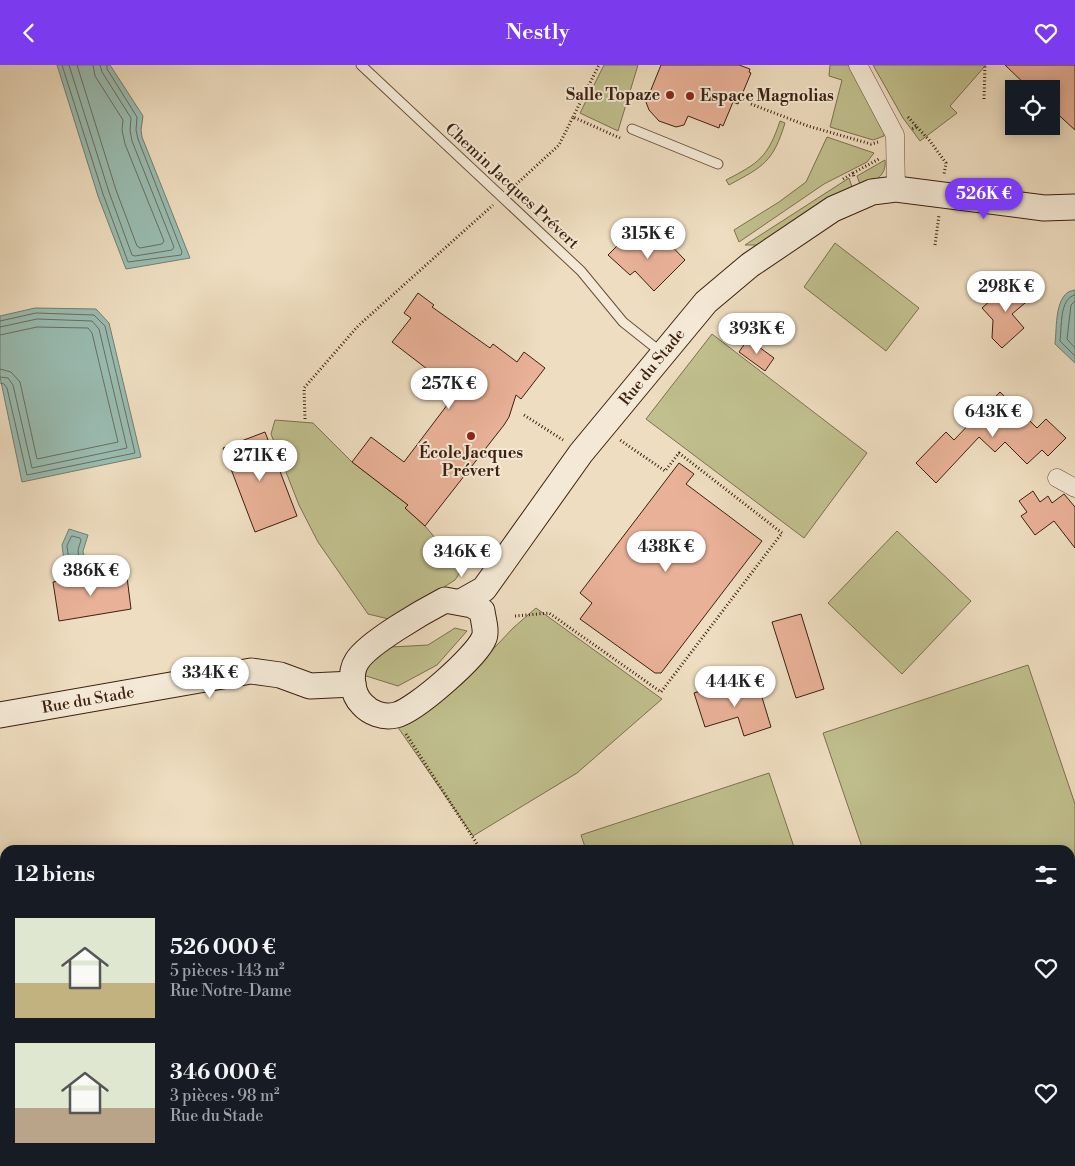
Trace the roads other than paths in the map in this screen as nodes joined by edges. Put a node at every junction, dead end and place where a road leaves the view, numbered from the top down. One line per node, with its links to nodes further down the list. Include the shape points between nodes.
1 (361, 65): 7 (lane, Chemin Jacques Prévert, via 581,271 622,322)
2 (858, 65): 5 (street, via 895,135)
3 (632, 129): 4 (lane)
4 (718, 163)
5 (896, 189): 6 (street, Rue du Stade, via 1044,208); 7 (street, Rue du Stade, via 872,192 832,209 797,231 706,302)
6 (1075, 207)
7 (662, 353): 10 (street, Rue du Stade, via 582,453)
8 (1057, 478): 9 (street)
9 (1075, 488)
10 (475, 601): 11 (street, via 444,601 368,649 356,661); 11 (street, via 485,636 477,649 438,687 414,705 396,715 380,715 368,710 358,700)
11 (353, 684): 12 (street, Rue du Stade, via 310,686 280,675 251,671)
12 (0, 715)

